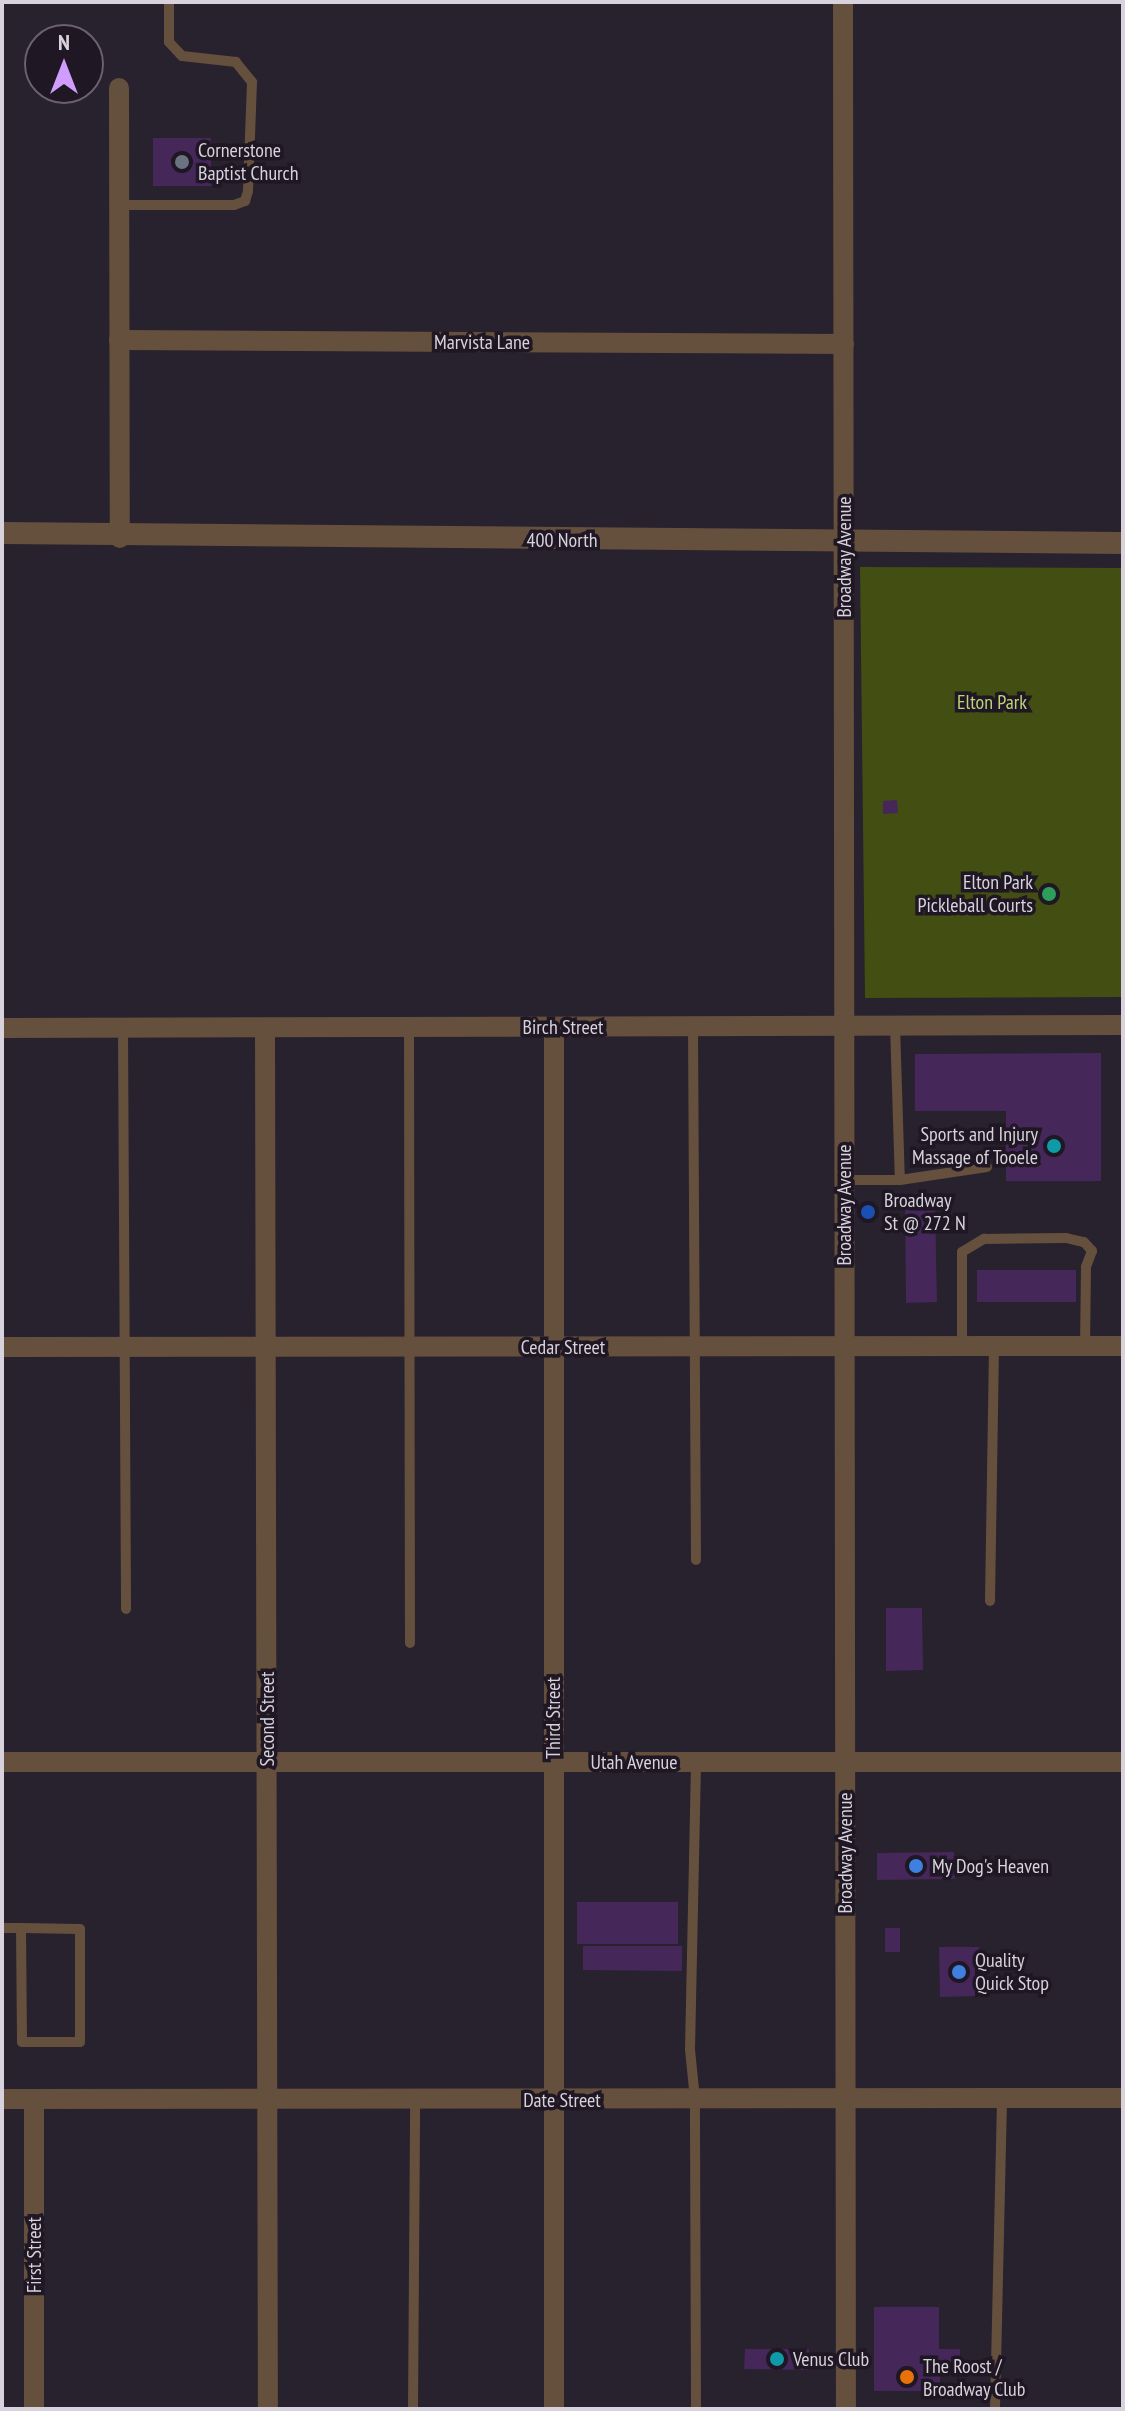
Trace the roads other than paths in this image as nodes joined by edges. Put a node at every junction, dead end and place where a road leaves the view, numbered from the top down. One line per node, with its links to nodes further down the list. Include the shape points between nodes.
1 (169, 2): 4 (lane, via 169,42 182,56 236,62 252,82 248,191 245,201 234,205)
2 (843, 2): 6 (street, Broadway Avenue)
3 (119, 88): 4 (street)
4 (119, 205): 5 (street)
5 (119, 340): 6 (street, Marvista Lane); 8 (street)
6 (844, 344): 9 (street, Broadway Avenue)
7 (2, 533): 8 (street, 400 North)
8 (120, 538): 9 (street, 400 North)
9 (844, 542): 10 (street, 400 North); 14 (street, Broadway Avenue)
10 (1123, 543)
11 (895, 1025): 12 (street, Birch Street); 14 (street, Birch Street); 22 (lane)
12 (1123, 1025)
13 (693, 1027): 14 (street, Birch Street); 19 (street, Birch Street); 33 (lane)
14 (844, 1027): 21 (street, Broadway Avenue)
15 (2, 1028): 16 (street, Birch Street)
16 (123, 1028): 17 (street, Birch Street); 29 (lane)
17 (265, 1028): 18 (street, Birch Street); 30 (street, Second Street)
18 (409, 1028): 19 (street, Birch Street); 31 (lane)
19 (554, 1028): 32 (street, Third Street)
20 (987, 1167): 22 (lane)
21 (844, 1180): 22 (lane); 23 (street, Broadway Avenue)
22 (900, 1180)
23 (845, 1346): 24 (street, Cedar Street); 33 (street, Cedar Street); 42 (street, Broadway Avenue)
24 (962, 1346): 25 (street, Cedar Street); 26 (lane, via 962,1252 984,1239 1052,1238 1084,1242 1092,1251 1086,1267)
25 (994, 1346): 26 (street, Cedar Street); 35 (lane)
26 (1085, 1346): 27 (street, Cedar Street)
27 (1123, 1346)
28 (2, 1347): 29 (street, Cedar Street)
29 (123, 1347): 30 (street, Cedar Street); 36 (lane)
30 (266, 1347): 31 (street, Cedar Street); 39 (street, Second Street)
31 (411, 1347): 32 (street, Cedar Street); 37 (lane)
32 (552, 1347): 33 (street, Cedar Street); 40 (street, Third Street)
33 (695, 1347): 34 (lane)
34 (696, 1560)
35 (990, 1601)
36 (126, 1609)
37 (410, 1643)
38 (2, 1762): 39 (street, Utah Avenue)
39 (267, 1762): 40 (street, Utah Avenue); 53 (street, Second Street)
40 (553, 1762): 41 (street, Utah Avenue); 51 (street, Third Street)
41 (696, 1762): 42 (street, Utah Avenue); 49 (lane, via 690,2050)
42 (845, 1762): 43 (street, Utah Avenue); 50 (street, Broadway Avenue)
43 (1123, 1762)
44 (2, 1928): 45 (lane)
45 (21, 1928): 45 (lane, via 80,1929 80,2042 22,2042)
46 (1002, 2098): 47 (street, Date Street); 50 (street, Date Street); 61 (lane)
47 (1123, 2098)
48 (2, 2099): 52 (street, Date Street)
49 (695, 2099): 50 (street, Date Street); 51 (street, Date Street); 59 (lane)
50 (845, 2099): 60 (street, Broadway Avenue)
51 (553, 2100): 54 (street, Date Street); 58 (street, Third Street)
52 (34, 2101): 53 (street, Date Street); 55 (street, First Street)
53 (267, 2101): 54 (street, Date Street); 56 (street, Second Street)
54 (415, 2101): 57 (lane)
55 (34, 2409)
56 (268, 2409)
57 (413, 2409)
58 (554, 2409)
59 (696, 2409)
60 (846, 2409)
61 (995, 2409)

